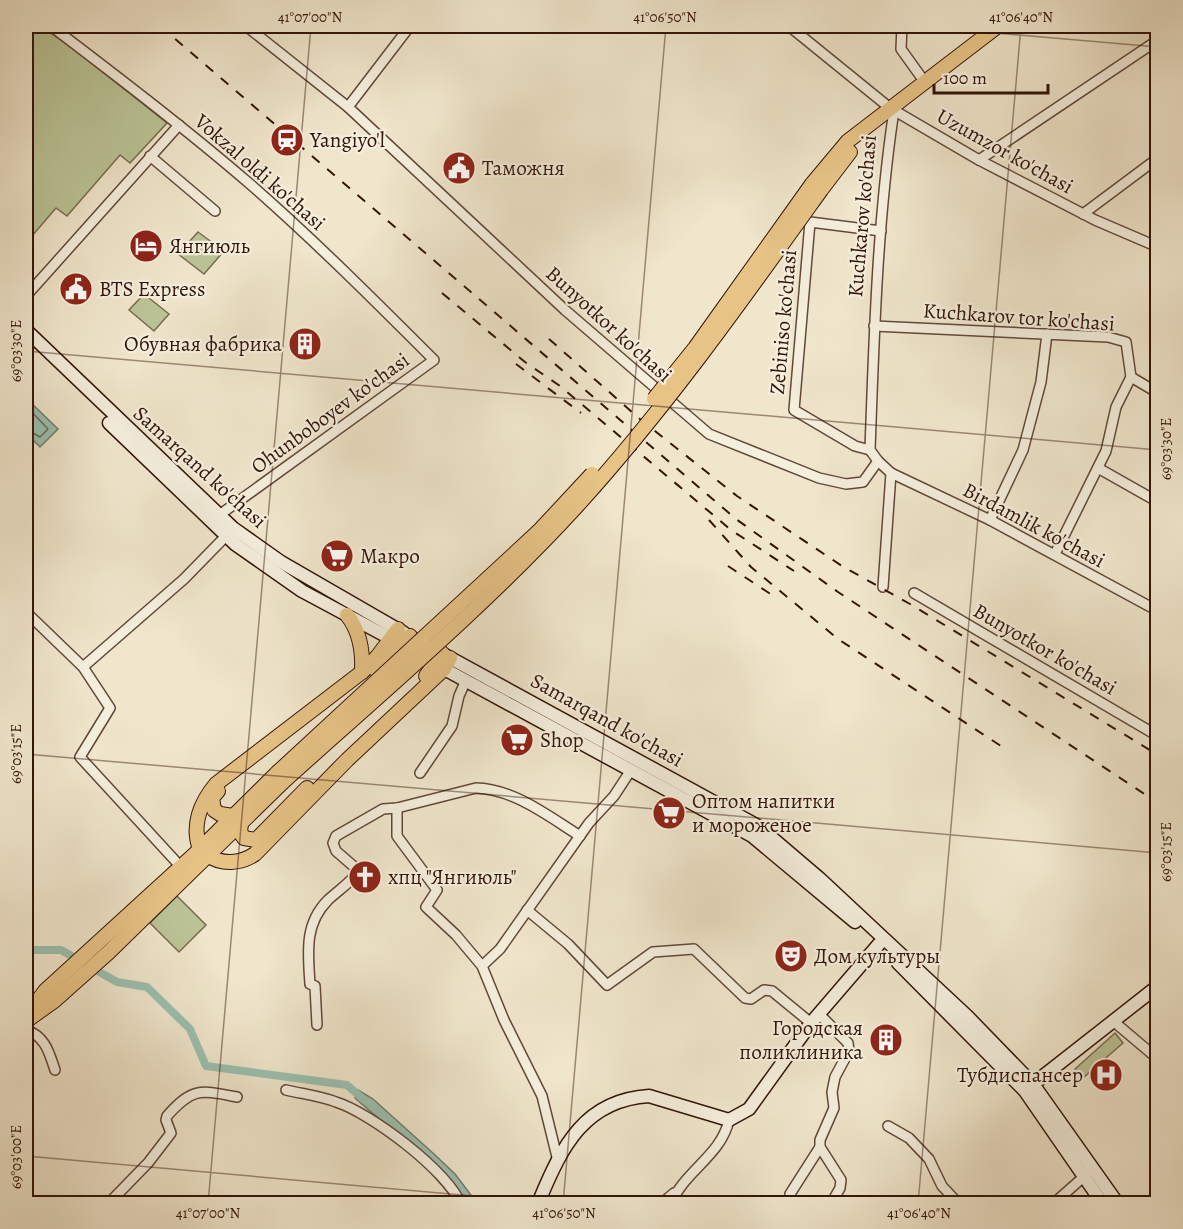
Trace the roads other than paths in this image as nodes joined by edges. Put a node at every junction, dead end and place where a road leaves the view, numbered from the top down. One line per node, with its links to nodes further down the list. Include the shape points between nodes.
1 (51, 26): 11 (street, Vokzal oldi ko'chasi)
2 (246, 26): 9 (street, Bunyotkor ko'chasi)
3 (410, 26): 9 (street)
4 (789, 26): 10 (street, Uzumzor ko'chasi)
5 (902, 26): 8 (street, via 901,49)
6 (998, 26): 8 (main road, Kuchkarov ko'chasi)
7 (1158, 40): 14 (street)
8 (924, 81): 10 (main road, Kuchkarov ko'chasi)
9 (348, 107): 28 (street, Bunyotkor ko'chasi, via 565,310 709,434 819,478 846,484 863,482)
10 (890, 108): 14 (street, Uzumzor ko'chasi); 17 (street, Kuchkarov ko'chasi, via 893,117); 50 (main road, bridge, via 816,187 704,353 578,505 421,656)
11 (179, 125): 12 (street); 24 (street, Vokzal oldi ko'chasi, via 330,257)
12 (150, 156): 15 (street); 19 (street)
13 (1158, 158): 16 (street)
14 (978, 160): 16 (street, Uzumzor ko'chasi)
15 (215, 211)
16 (1083, 214): 18 (street, Uzumzor ko'chasi)
17 (880, 231): 20 (street, Kuchkarov ko'chasi); 27 (street, Zebiniso ko'chasi, via 810,223 794,410 855,446)
18 (1158, 247)
19 (26, 296)
20 (874, 326): 22 (street, Kuchkarov tor ko'chasi); 27 (street, Kuchkarov ko'chasi)
21 (26, 330): 32 (main road, Samarqand ko'chasi)
22 (1047, 334): 25 (street, Kuchkarov tor ko'chasi, via 1108,337 1126,342); 33 (street, via 1041,382 1023,450)
23 (26, 339): 34 (main road, Samarqand ko'chasi)
24 (434, 360): 32 (street, Ohunboboyev ko'chasi)
25 (1131, 377): 26 (street); 29 (street, via 1116,407)
26 (1158, 393)
27 (870, 450): 28 (street)
28 (878, 461): 30 (street)
29 (1098, 468): 31 (street, via 1150,498); 35 (street)
30 (891, 473): 33 (street, Birdamlik ko'chasi); 36 (street)
31 (1158, 496)
32 (218, 516): 41 (main road, Samarqand ko'chasi, via 280,562)
33 (990, 520): 35 (street, Birdamlik ko'chasi)
34 (226, 536): 40 (main road, Samarqand ko'chasi, via 302,591); 43 (street, via 184,579)
35 (1055, 554): 38 (street, Birdamlik ko'chasi)
36 (883, 587)
37 (914, 593): 46 (street, Bunyotkor ko'chasi)
38 (1158, 611)
39 (26, 612): 43 (street)
40 (347, 615): 41 (main road, Samarqand ko'chasi); 44 (main road, via 361,647)
41 (401, 638): 42 (main road, Samarqand ko'chasi); 44 (main road); 50 (main road, via 316,717 216,793 212,801 214,810)
42 (443, 661): 45 (main road, Samarqand ko'chasi); 50 (main road, via 333,761 256,840 244,838); 52 (main road, via 255,854 228,862)
43 (83, 667): 53 (street, via 110,708 80,757)
44 (362, 672): 52 (main road, via 216,784 198,815 196,830)
45 (470, 675): 47 (main road, Samarqand ko'chasi); 48 (street, via 459,696 452,726); 68 (main road, Samarqand ko'chasi, via 758,826 960,1009)
46 (1158, 736)
47 (632, 770): 51 (street); 55 (main road, Samarqand ko'chasi, via 752,836)
48 (420, 773)
49 (397, 808): 51 (street, via 487,788 513,797); 57 (street, via 397,836 437,890 426,907); 64 (street, via 375,813 336,837 333,843 359,871 321,909 309,932 310,984 315,986)
50 (237, 819): 52 (main road)
51 (580, 836): 54 (street)
52 (203, 852): 53 (main road); 56 (main road)
53 (181, 867): 56 (main road)
54 (527, 910): 57 (street, via 500,949); 61 (street, via 568,944 607,986 653,952 694,949 746,999 764,990 772,991)
55 (879, 944): 61 (main road); 68 (main road, Samarqand ko'chasi)
56 (107, 945): 59 (main road)
57 (482, 966): 74 (street, via 542,1096)
58 (1158, 986): 63 (main road)
59 (49, 996): 60 (main road); 62 (main road)
60 (26, 1016)
61 (815, 1019): 71 (main road, via 749,1109); 73 (street, via 848,1043 849,1051 835,1077 834,1108)
62 (26, 1021)
63 (1113, 1021): 66 (street); 68 (main road)
64 (317, 1025)
65 (26, 1030): 67 (street, via 37,1034 48,1049)
66 (1158, 1059)
67 (55, 1070)
68 (1029, 1087): 75 (main road, Samarqand ko'chasi)
69 (286, 1090): 79 (street, via 349,1104 411,1149 442,1178)
70 (237, 1097): 78 (street, via 208,1092 185,1096 167,1116 171,1133)
71 (729, 1120): 74 (main road, via 662,1099 635,1097 602,1109 589,1119); 76 (street, via 725,1137)
72 (888, 1126): 84 (street, via 909,1138 929,1159 942,1186)
73 (820, 1147): 77 (street); 83 (street, via 841,1180)
74 (558, 1157): 80 (main road)
75 (1088, 1173): 85 (street); 86 (main road, Samarqand ko'chasi); 87 (main road, Samarqand ko'chasi)
76 (676, 1192): 81 (street); 82 (street)
77 (790, 1194)
78 (108, 1203)
79 (461, 1203)
80 (536, 1203)
81 (660, 1203)
82 (670, 1203)
83 (831, 1203)
84 (959, 1203)
85 (1053, 1203)
86 (1103, 1203)
87 (1118, 1203)

